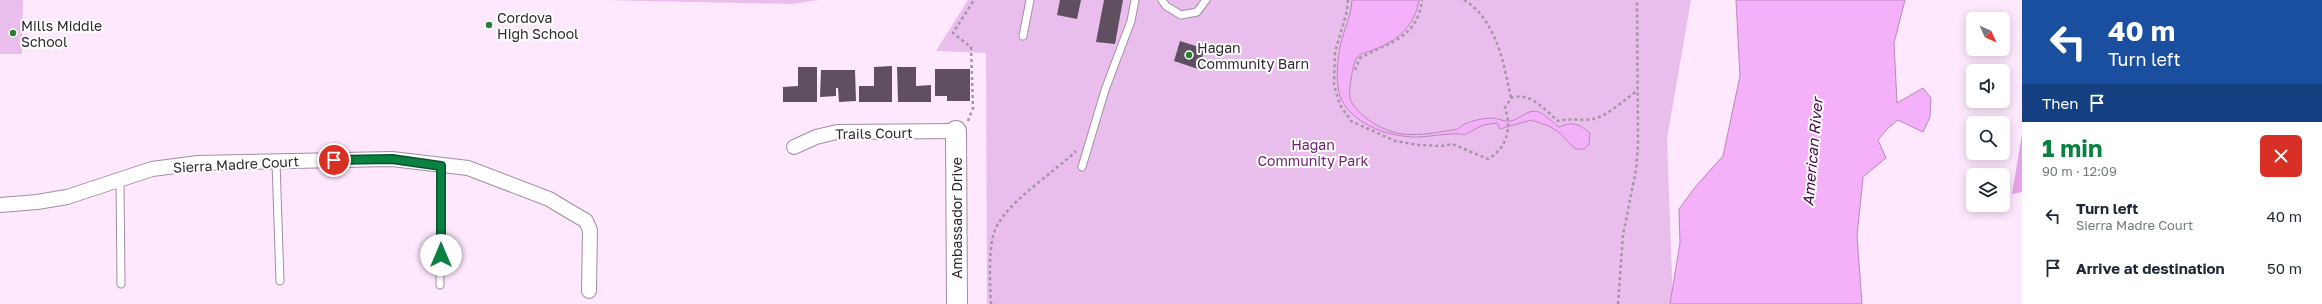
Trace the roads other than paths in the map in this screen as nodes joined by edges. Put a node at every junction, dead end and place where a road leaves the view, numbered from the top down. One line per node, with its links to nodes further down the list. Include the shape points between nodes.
1 (1030, 0): 5 (lane)
2 (1135, 0): 10 (lane)
3 (1162, 0): 4 (lane, via 1166,6 1180,15 1197,12)
4 (1206, 0)
5 (1023, 36)
6 (956, 131): 7 (street, Trails Court, via 837,132 816,137); 17 (street, Ambassador Drive)
7 (794, 147)
8 (276, 162): 9 (street, Sierra Madre Court, via 392,159); 11 (street, Sierra Madre Court, via 198,163 152,169); 13 (lane)
9 (441, 166): 15 (lane); 16 (street, Sierra Madre Court, via 468,168 518,186 549,199 586,221 590,230)
10 (1082, 167)
11 (120, 181): 12 (street, Sierra Madre Court, via 67,197); 14 (lane)
12 (0, 205)
13 (280, 281)
14 (121, 284)
15 (440, 285)
16 (589, 292)
17 (957, 304)

